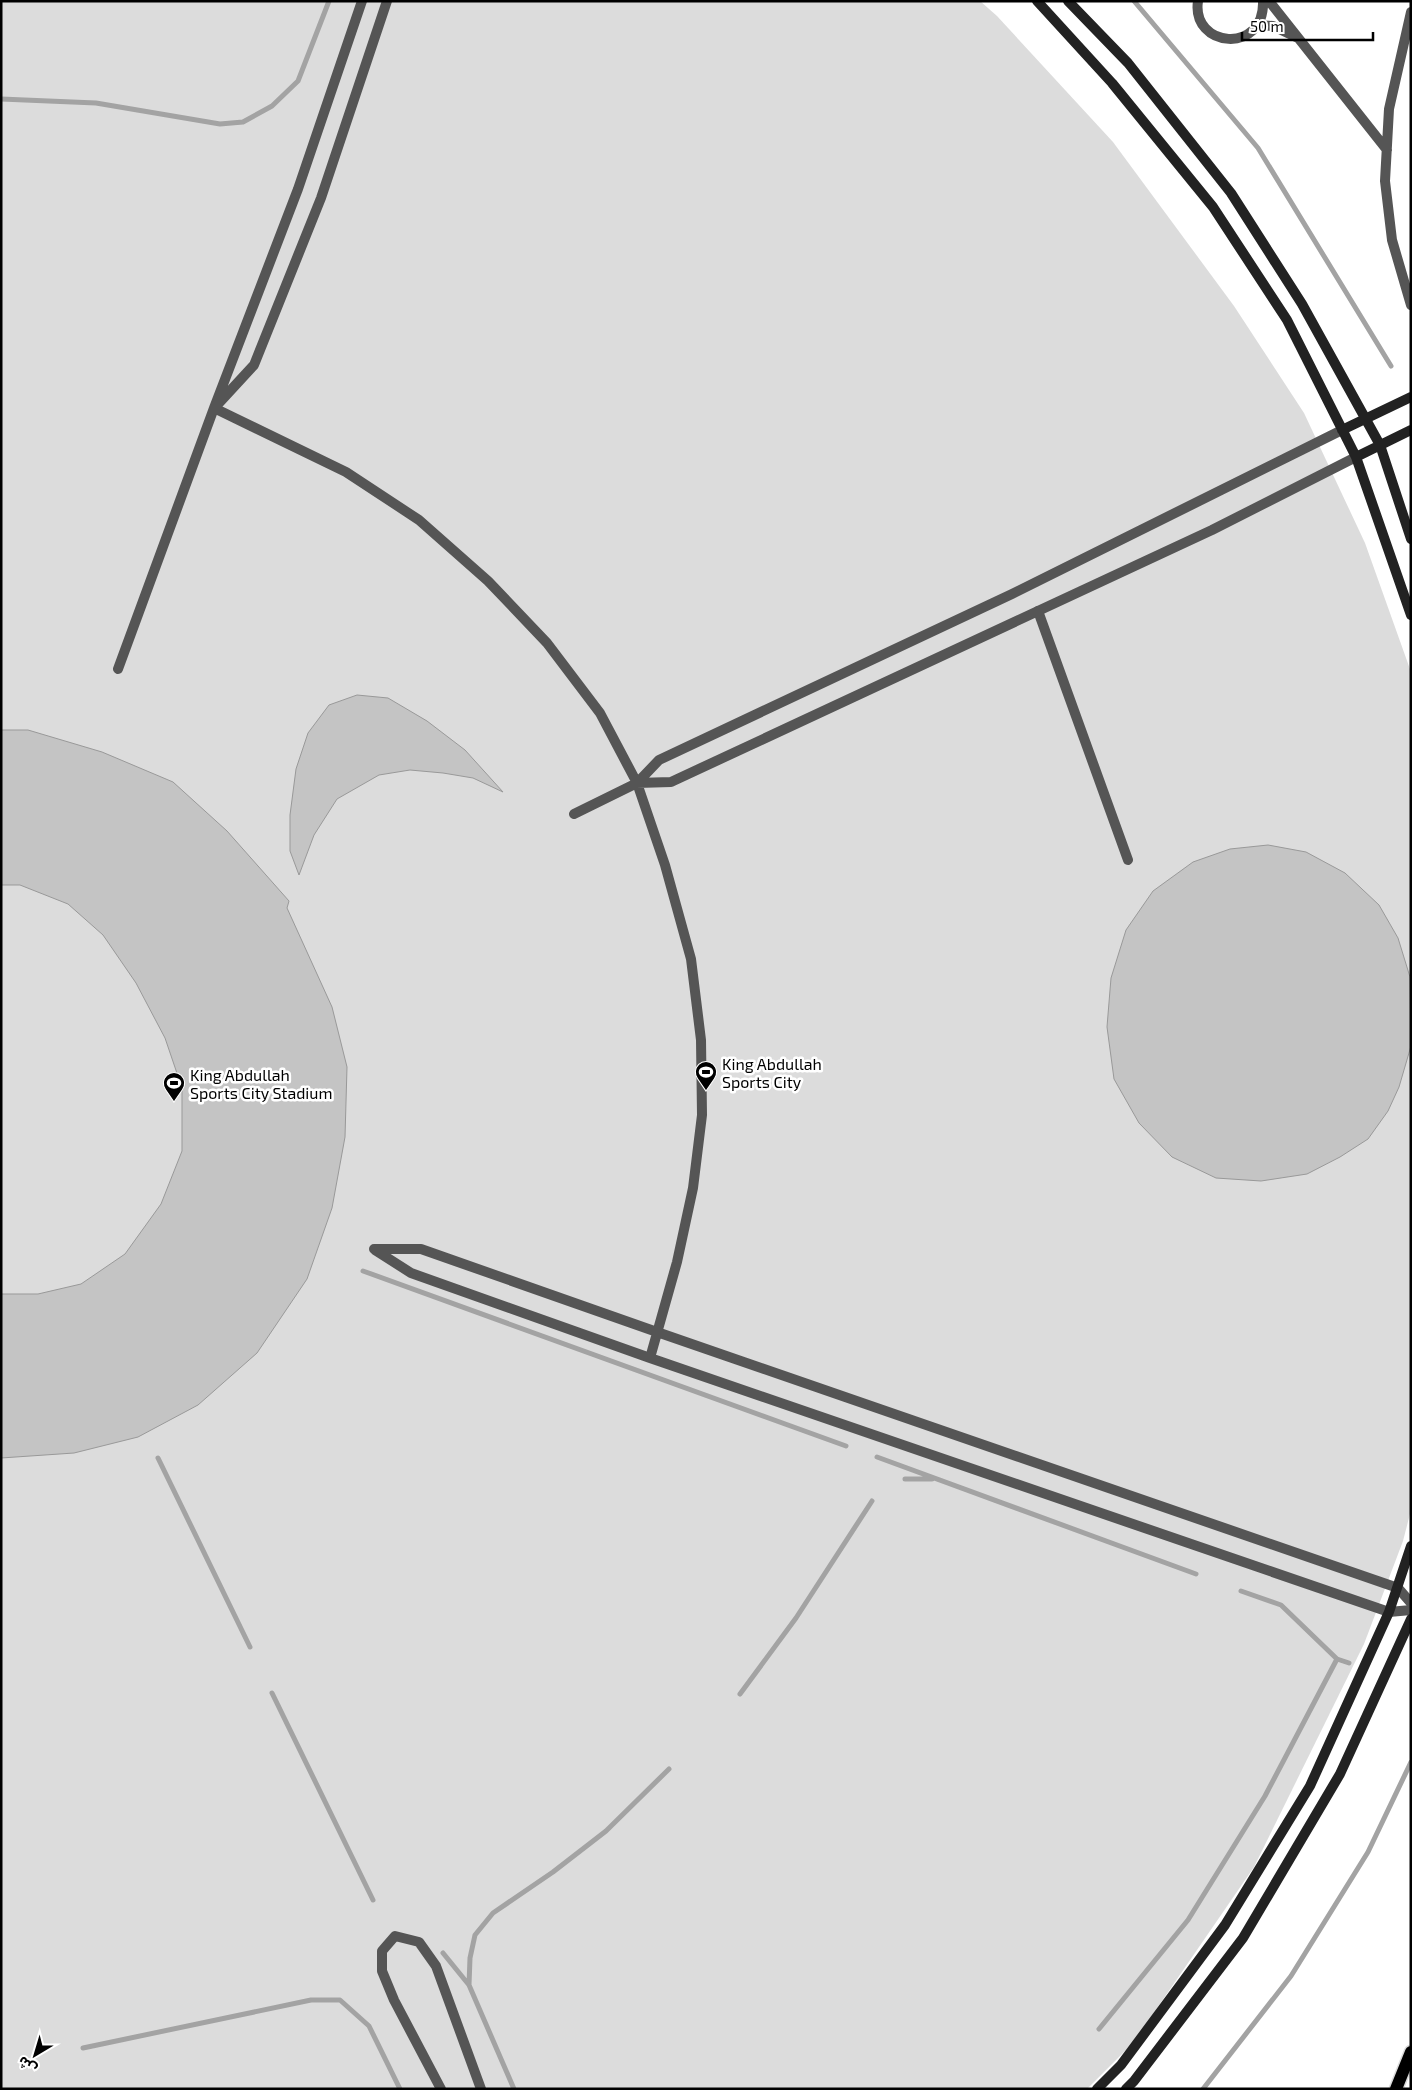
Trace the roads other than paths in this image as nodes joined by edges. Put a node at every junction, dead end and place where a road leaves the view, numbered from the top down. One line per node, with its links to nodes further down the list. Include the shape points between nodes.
1 (362, 1): 14 (street, via 298,189)
2 (387, 1): 14 (street, via 321,198 254,365)
3 (1038, 1): 16 (main road, via 1112,83 1213,207 1287,320)
4 (1068, 1): 15 (main road, via 1128,63 1231,193 1302,304)
5 (1198, 1): 9 (street, via 1199,18 1205,27 1223,39 1245,36)
6 (1264, 1): 9 (street)
7 (1269, 1): 10 (street)
8 (1411, 12): 11 (street, via 1389,109)
9 (1258, 25): 10 (street, via 1273,26)
10 (1299, 39): 11 (street)
11 (1387, 150): 12 (street, via 1385,181 1392,240)
12 (1411, 305)
13 (1411, 397): 15 (main road)
14 (214, 408): 23 (street); 24 (street, via 346,472 419,520 488,581 547,644 600,713)
15 (1366, 417): 16 (main road); 18 (main road)
16 (1342, 430): 19 (main road); 24 (street, via 1012,594 659,760)
17 (1411, 430): 18 (main road)
18 (1380, 445): 19 (main road); 20 (main road)
19 (1356, 457): 21 (street, via 1212,530); 22 (main road)
20 (1411, 540)
21 (1038, 611): 24 (street, via 671,782); 26 (street)
22 (1411, 615)
23 (118, 669)
24 (637, 783): 25 (street); 27 (street, via 665,865 691,959 701,1040 702,1115 693,1188 678,1262)
25 (574, 814)
26 (1128, 860)
27 (657, 1332): 28 (street); 28 (street, via 421,1249 374,1249 411,1273); 30 (street)
28 (650, 1358): 33 (street)
29 (1411, 1546): 30 (main road)
30 (1398, 1588): 31 (street); 33 (main road)
31 (1411, 1603)
32 (1411, 1610): 33 (street)
33 (1389, 1612): 38 (main road, via 1310,1786 1225,1925 1121,2065)
34 (1411, 1619): 39 (main road, via 1340,1774 1243,1938)
35 (1411, 2052): 40 (main road)
36 (441, 2089): 37 (street, via 382,1971 382,1950 395,1936 419,1942 436,1966)
37 (481, 2089)
38 (1097, 2089)
39 (1126, 2089)
40 (1396, 2089)

